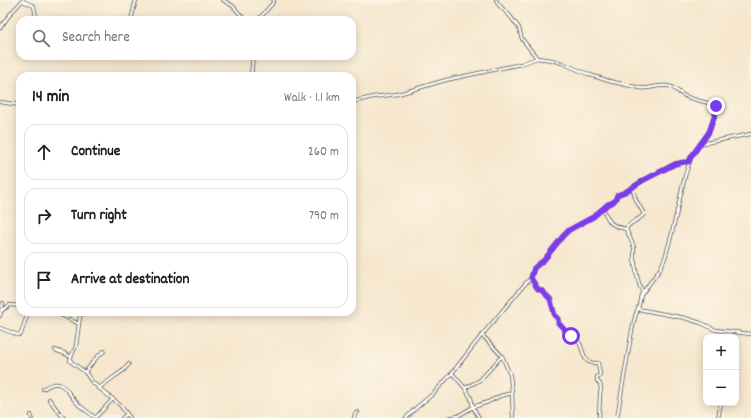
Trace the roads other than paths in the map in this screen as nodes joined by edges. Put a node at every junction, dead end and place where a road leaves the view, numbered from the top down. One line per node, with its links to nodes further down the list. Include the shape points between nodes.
1 (23, 0): 6 (street, via 34,6); 10 (street)
2 (136, 0): 7 (street)
3 (223, 0): 8 (street)
4 (274, 0): 9 (street)
5 (496, 0): 11 (street, via 519,28 522,39)
6 (36, 16)
7 (132, 16)
8 (242, 16)
9 (262, 16)
10 (0, 28)
11 (537, 58): 14 (street, via 398,94); 18 (street, via 557,61 609,82 644,89 672,87 684,96 716,106 709,132)
12 (253, 60): 13 (street)
13 (251, 72)
14 (356, 101)
15 (0, 102): 16 (street)
16 (16, 104)
17 (751, 134): 18 (street)
18 (700, 144): 19 (street)
19 (689, 162): 20 (street, via 675,164); 24 (street, via 665,258)
20 (632, 187): 21 (street, via 617,195 616,201); 22 (street, via 644,214)
21 (603, 209): 22 (street, via 609,222); 23 (street, via 569,230 534,268)
22 (626, 229): 24 (street, via 634,247 637,276)
23 (531, 278): 36 (street); 62 (street, via 538,289 550,299 558,323 576,338 587,361 598,363 600,375 597,381 601,388)
24 (643, 292): 27 (street)
25 (3, 303): 28 (street)
26 (16, 306): 28 (street, via 10,305)
27 (638, 309): 35 (street, via 685,318 716,330); 63 (street)
28 (1, 311): 29 (street)
29 (0, 316)
30 (27, 316): 34 (street, via 21,334)
31 (63, 316): 33 (street)
32 (80, 316): 33 (street)
33 (79, 324): 40 (street, via 76,346)
34 (0, 328)
35 (751, 334)
36 (482, 335): 39 (street); 43 (street)
37 (55, 350): 40 (street)
38 (104, 352): 42 (street)
39 (502, 356): 45 (street, via 480,380); 47 (street, via 510,375)
40 (70, 357): 42 (street, via 70,361)
41 (129, 364): 44 (street)
42 (85, 372): 44 (street)
43 (452, 373): 45 (street); 58 (street)
44 (99, 388): 49 (street)
45 (465, 388): 50 (street)
46 (43, 389): 49 (street, via 50,384 63,386 78,404 96,417)
47 (512, 393): 50 (street); 61 (street)
48 (49, 399): 54 (street)
49 (113, 399): 53 (street)
50 (473, 406): 59 (street, via 458,416); 60 (street)
51 (721, 406): 64 (street)
52 (358, 412): 57 (street)
53 (127, 414): 55 (street); 56 (street)
54 (64, 418)
55 (122, 418)
56 (130, 418)
57 (354, 418)
58 (406, 418)
59 (448, 418)
60 (479, 418)
61 (513, 418)
62 (599, 418)
63 (616, 418)
64 (718, 418)

